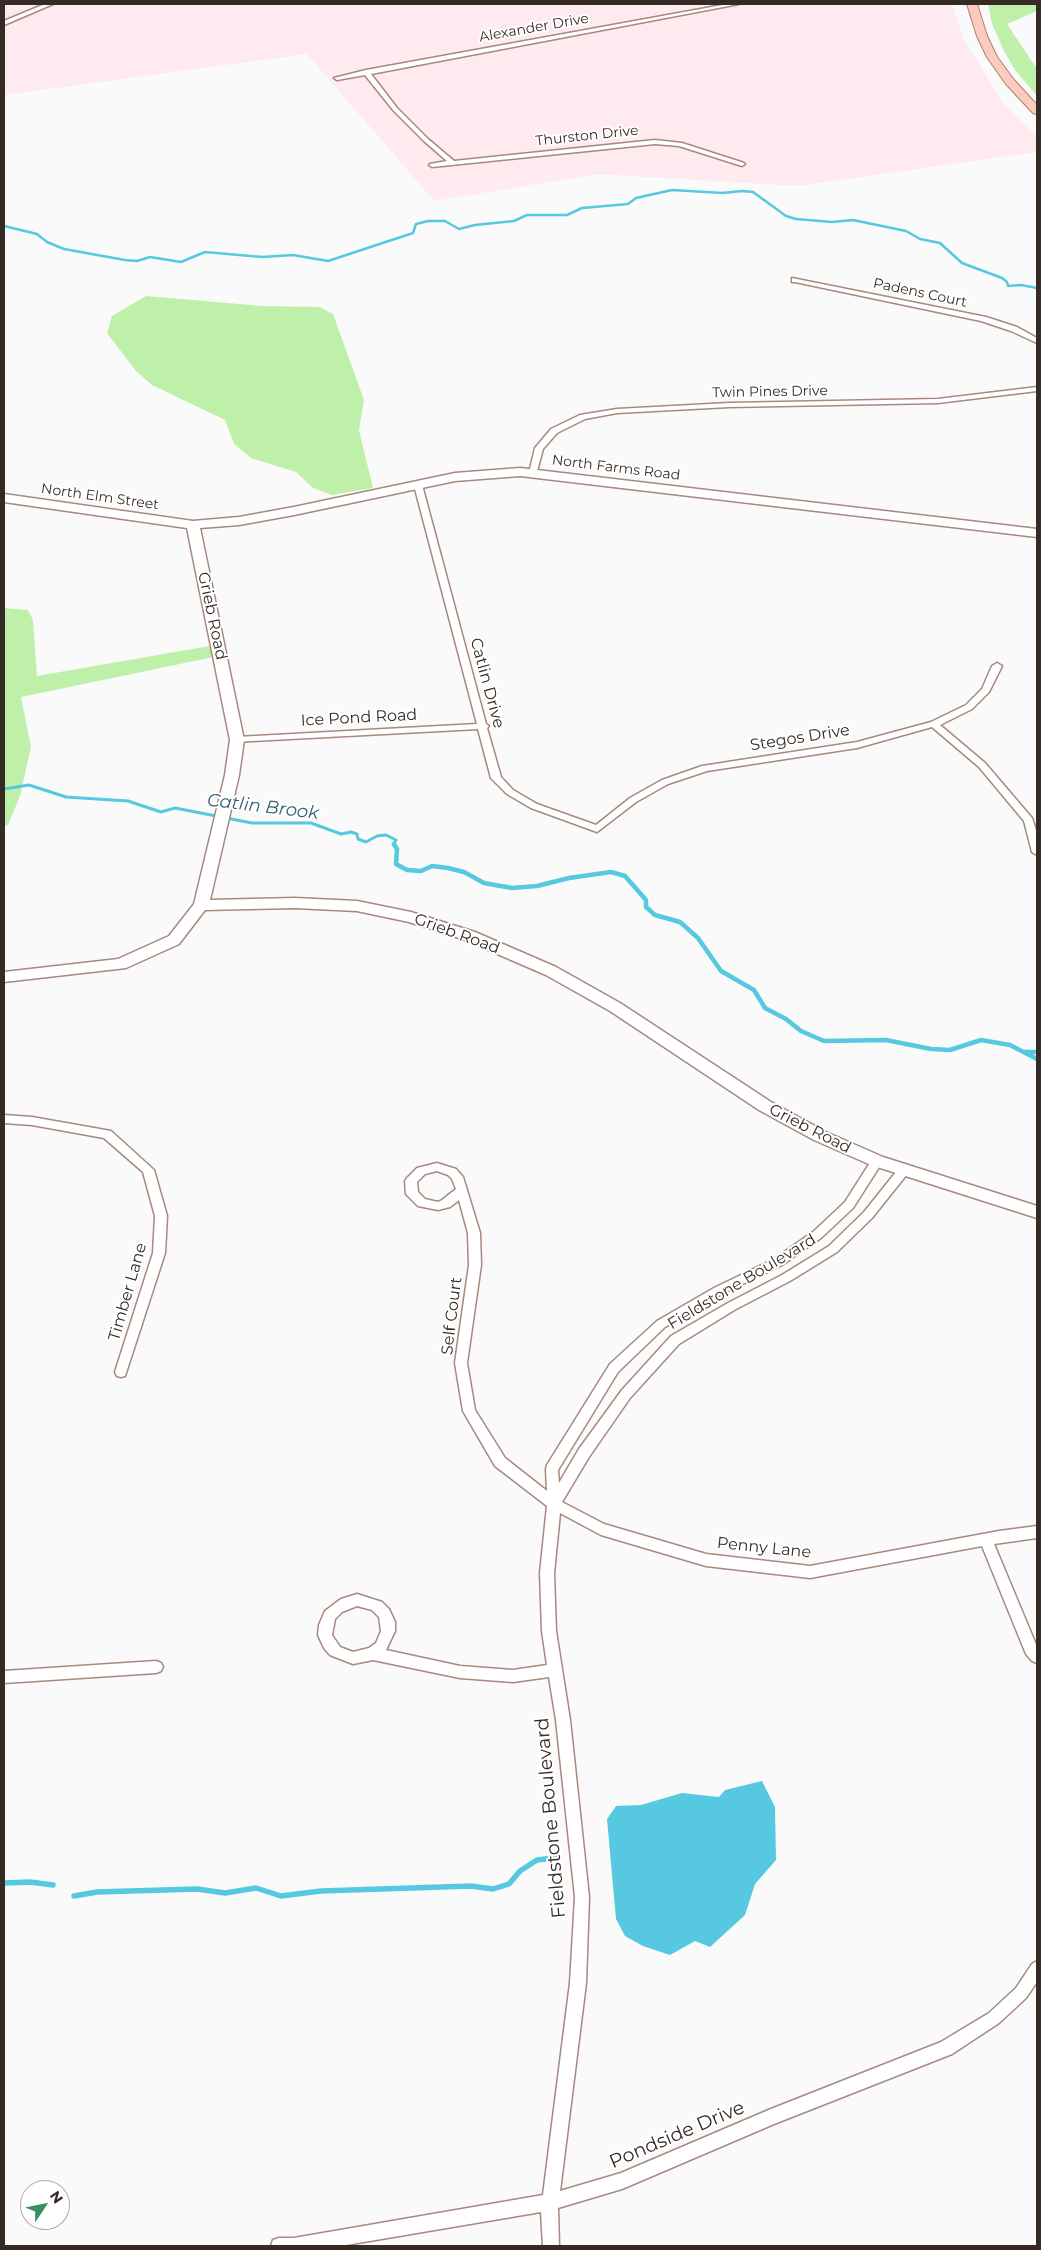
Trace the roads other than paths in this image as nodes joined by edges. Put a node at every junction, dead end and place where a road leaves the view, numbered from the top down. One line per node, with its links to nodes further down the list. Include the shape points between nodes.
1 (50, 4): 4 (street)
2 (736, 4): 5 (street, Alexander Drive)
3 (972, 4): 7 (main road, via 992,57)
4 (4, 23)
5 (366, 72): 6 (street, Alexander Drive); 8 (street, via 396,109)
6 (337, 78)
7 (1037, 111)
8 (452, 162): 9 (street, Thurston Drive, via 655,142 680,144); 10 (street, Thurston Drive)
9 (742, 164)
10 (432, 165)
11 (795, 280): 12 (street, Padens Court, via 983,319)
12 (1037, 341)
13 (1037, 389): 14 (street, Twin Pines Drive, via 938,401 729,405 617,411 583,417 554,431 539,448)
14 (533, 473): 15 (main road, North Farms Road, via 455,477); 18 (main road, North Farms Road)
15 (418, 485): 17 (main road, North Farms Road, via 294,511); 21 (street, Catlin Drive)
16 (4, 498): 17 (main road, North Elm Street)
17 (193, 526): 22 (main road, Grieb Road)
18 (1037, 533)
19 (997, 666): 20 (street, Stegos Drive, via 986,690 969,706)
20 (934, 724): 23 (street, Stegos Drive, via 857,745 705,768 665,782 633,800); 24 (street, via 982,765 1028,820)
21 (484, 726): 22 (street, Ice Pond Road); 23 (street, Catlin Drive, via 496,778 510,792 534,806)
22 (237, 740): 25 (main road, Grieb Road, via 232,775)
23 (597, 829)
24 (1037, 852)
25 (201, 904): 26 (main road, via 174,940 121,964); 28 (main road, Grieb Road, via 296,902 357,906 411,917 470,936 559,976 614,1007 765,1106 820,1136)
26 (4, 977)
27 (4, 1119): 32 (street, Timber Lane, via 107,1134 148,1170 161,1216 159,1253)
28 (877, 1161): 29 (main road, Grieb Road); 33 (street, Fieldstone Boulevard, via 849,1205 817,1235 778,1262 661,1324 614,1368 552,1469)
29 (904, 1170): 31 (main road, Grieb Road); 33 (street, Fieldstone Boulevard, via 868,1215 833,1249 676,1340 626,1394)
30 (462, 1189): 33 (street, Self Court, via 474,1233 475,1265 461,1363 469,1411 500,1462)
31 (1037, 1212)
32 (121, 1372)
33 (554, 1504): 35 (street, Penny Lane, via 601,1529 706,1560 810,1572); 39 (street, Fieldstone Boulevard, via 547,1573 549,1631)
34 (1037, 1532): 35 (street, Penny Lane)
35 (986, 1540): 37 (street, via 1031,1650)
36 (373, 1654): 36 (street, via 386,1640 388,1622 384,1613 377,1606 362,1601 337,1608 326,1625 329,1644 335,1651 353,1658); 39 (street, via 460,1672 514,1676)
37 (1037, 1657)
38 (156, 1667): 40 (street)
39 (555, 1670): 42 (street, Fieldstone Boulevard, via 582,1897 578,1984)
40 (4, 1677)
41 (1037, 1969): 42 (street, Pondside Drive, via 1021,1993 994,2018 946,2048 771,2117 622,2181)
42 (550, 2202): 44 (street, Pondside Drive); 45 (street, Fieldstone Boulevard)
43 (279, 2246): 44 (street, Pondside Drive)
44 (294, 2246)
45 (551, 2246)

